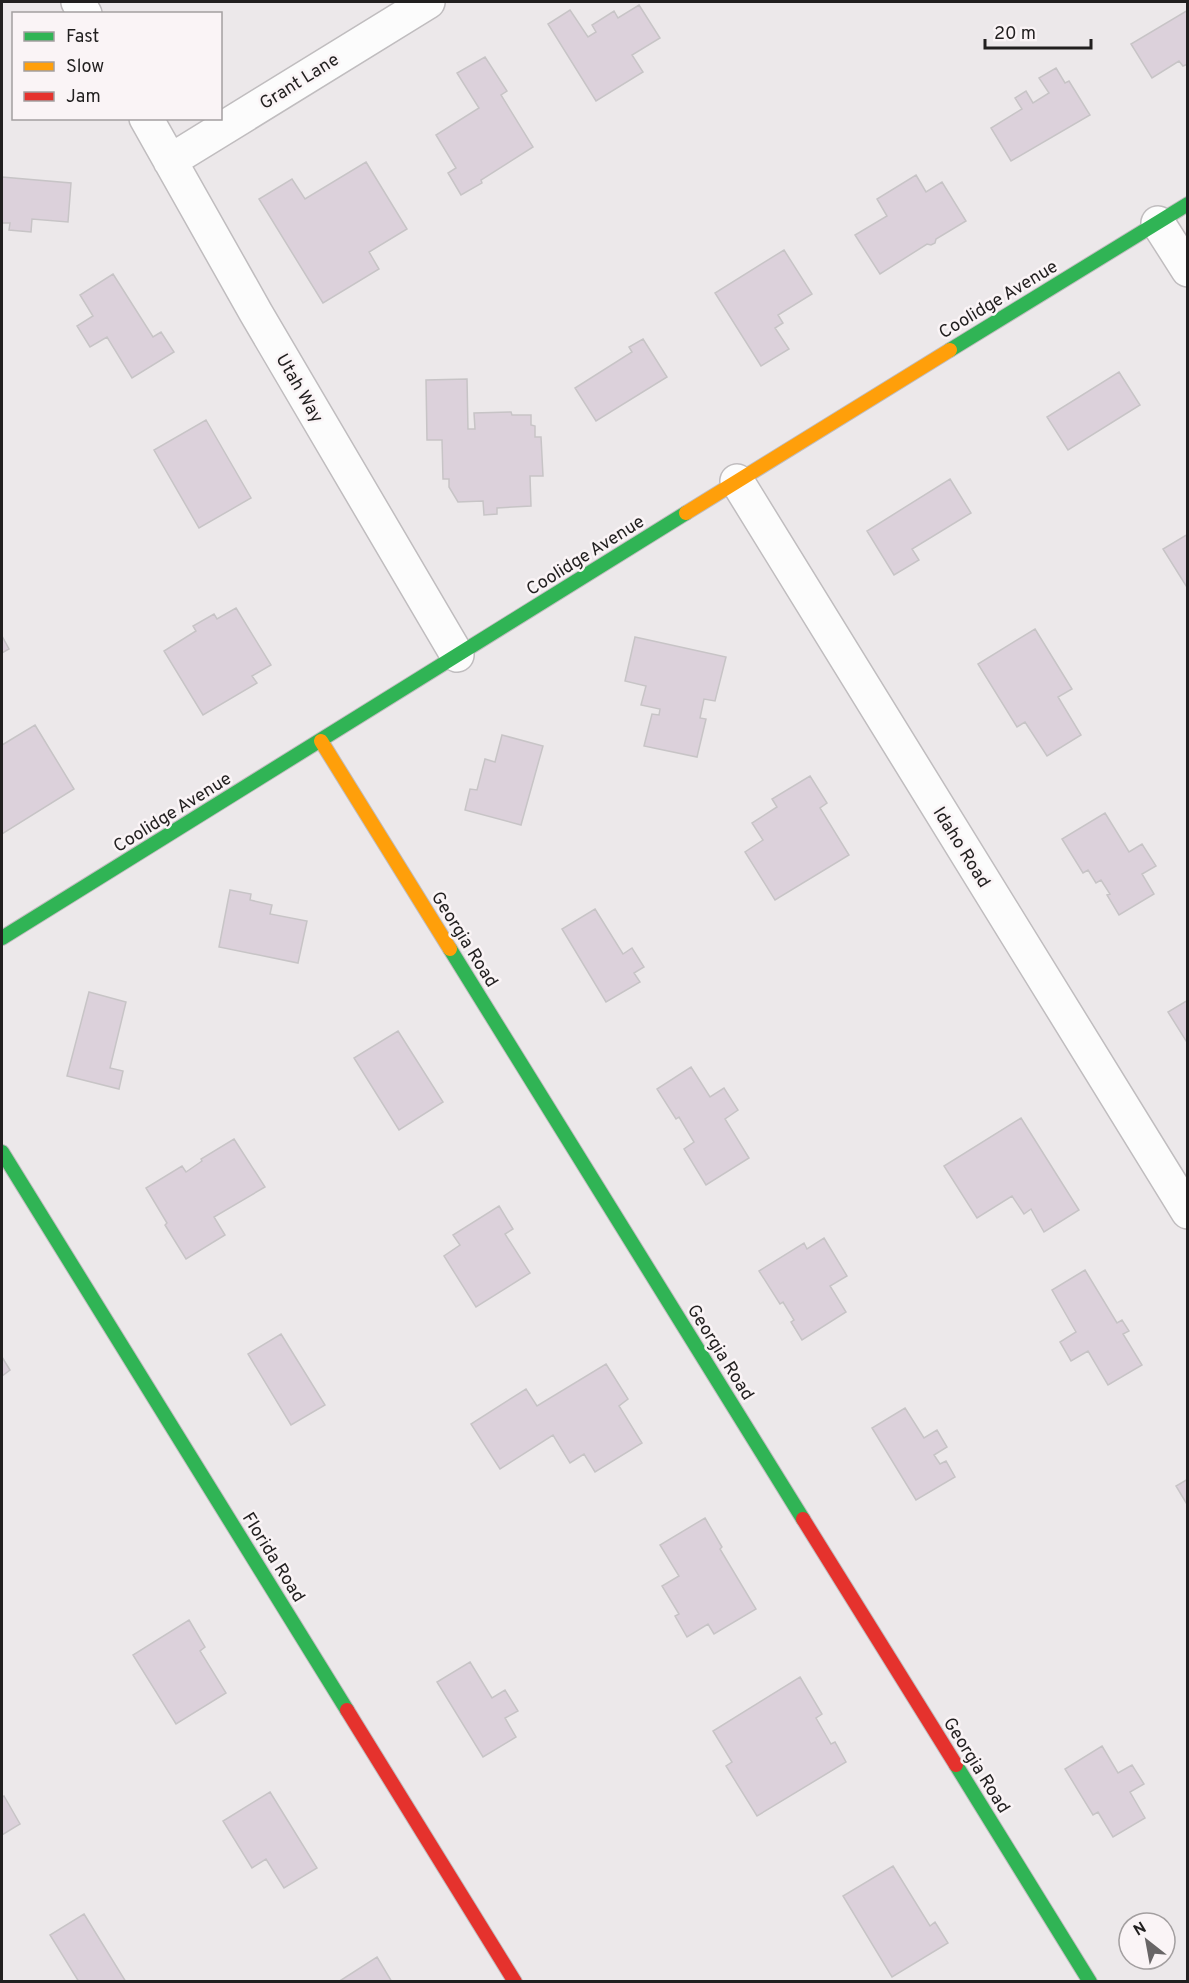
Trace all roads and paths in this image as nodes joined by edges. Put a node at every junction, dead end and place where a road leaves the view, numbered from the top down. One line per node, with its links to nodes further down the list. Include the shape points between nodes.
1 (428, 2): 3 (street, Grant Lane)
2 (147, 120): 3 (street, Utah Way)
3 (170, 161): 8 (street, Utah Way)
4 (1188, 204): 5 (street, Coolidge Avenue)
5 (1158, 223): 6 (street); 7 (street, Coolidge Avenue)
6 (1188, 270)
7 (737, 481): 8 (street, Coolidge Avenue); 12 (street, Idaho Road)
8 (457, 655): 9 (street, Coolidge Avenue)
9 (321, 741): 10 (street, Coolidge Avenue); 14 (street, Georgia Road)
10 (2, 938)
11 (2, 1152): 13 (street, Florida Road)
12 (1188, 1212)
13 (515, 1982)
14 (1090, 1982)

